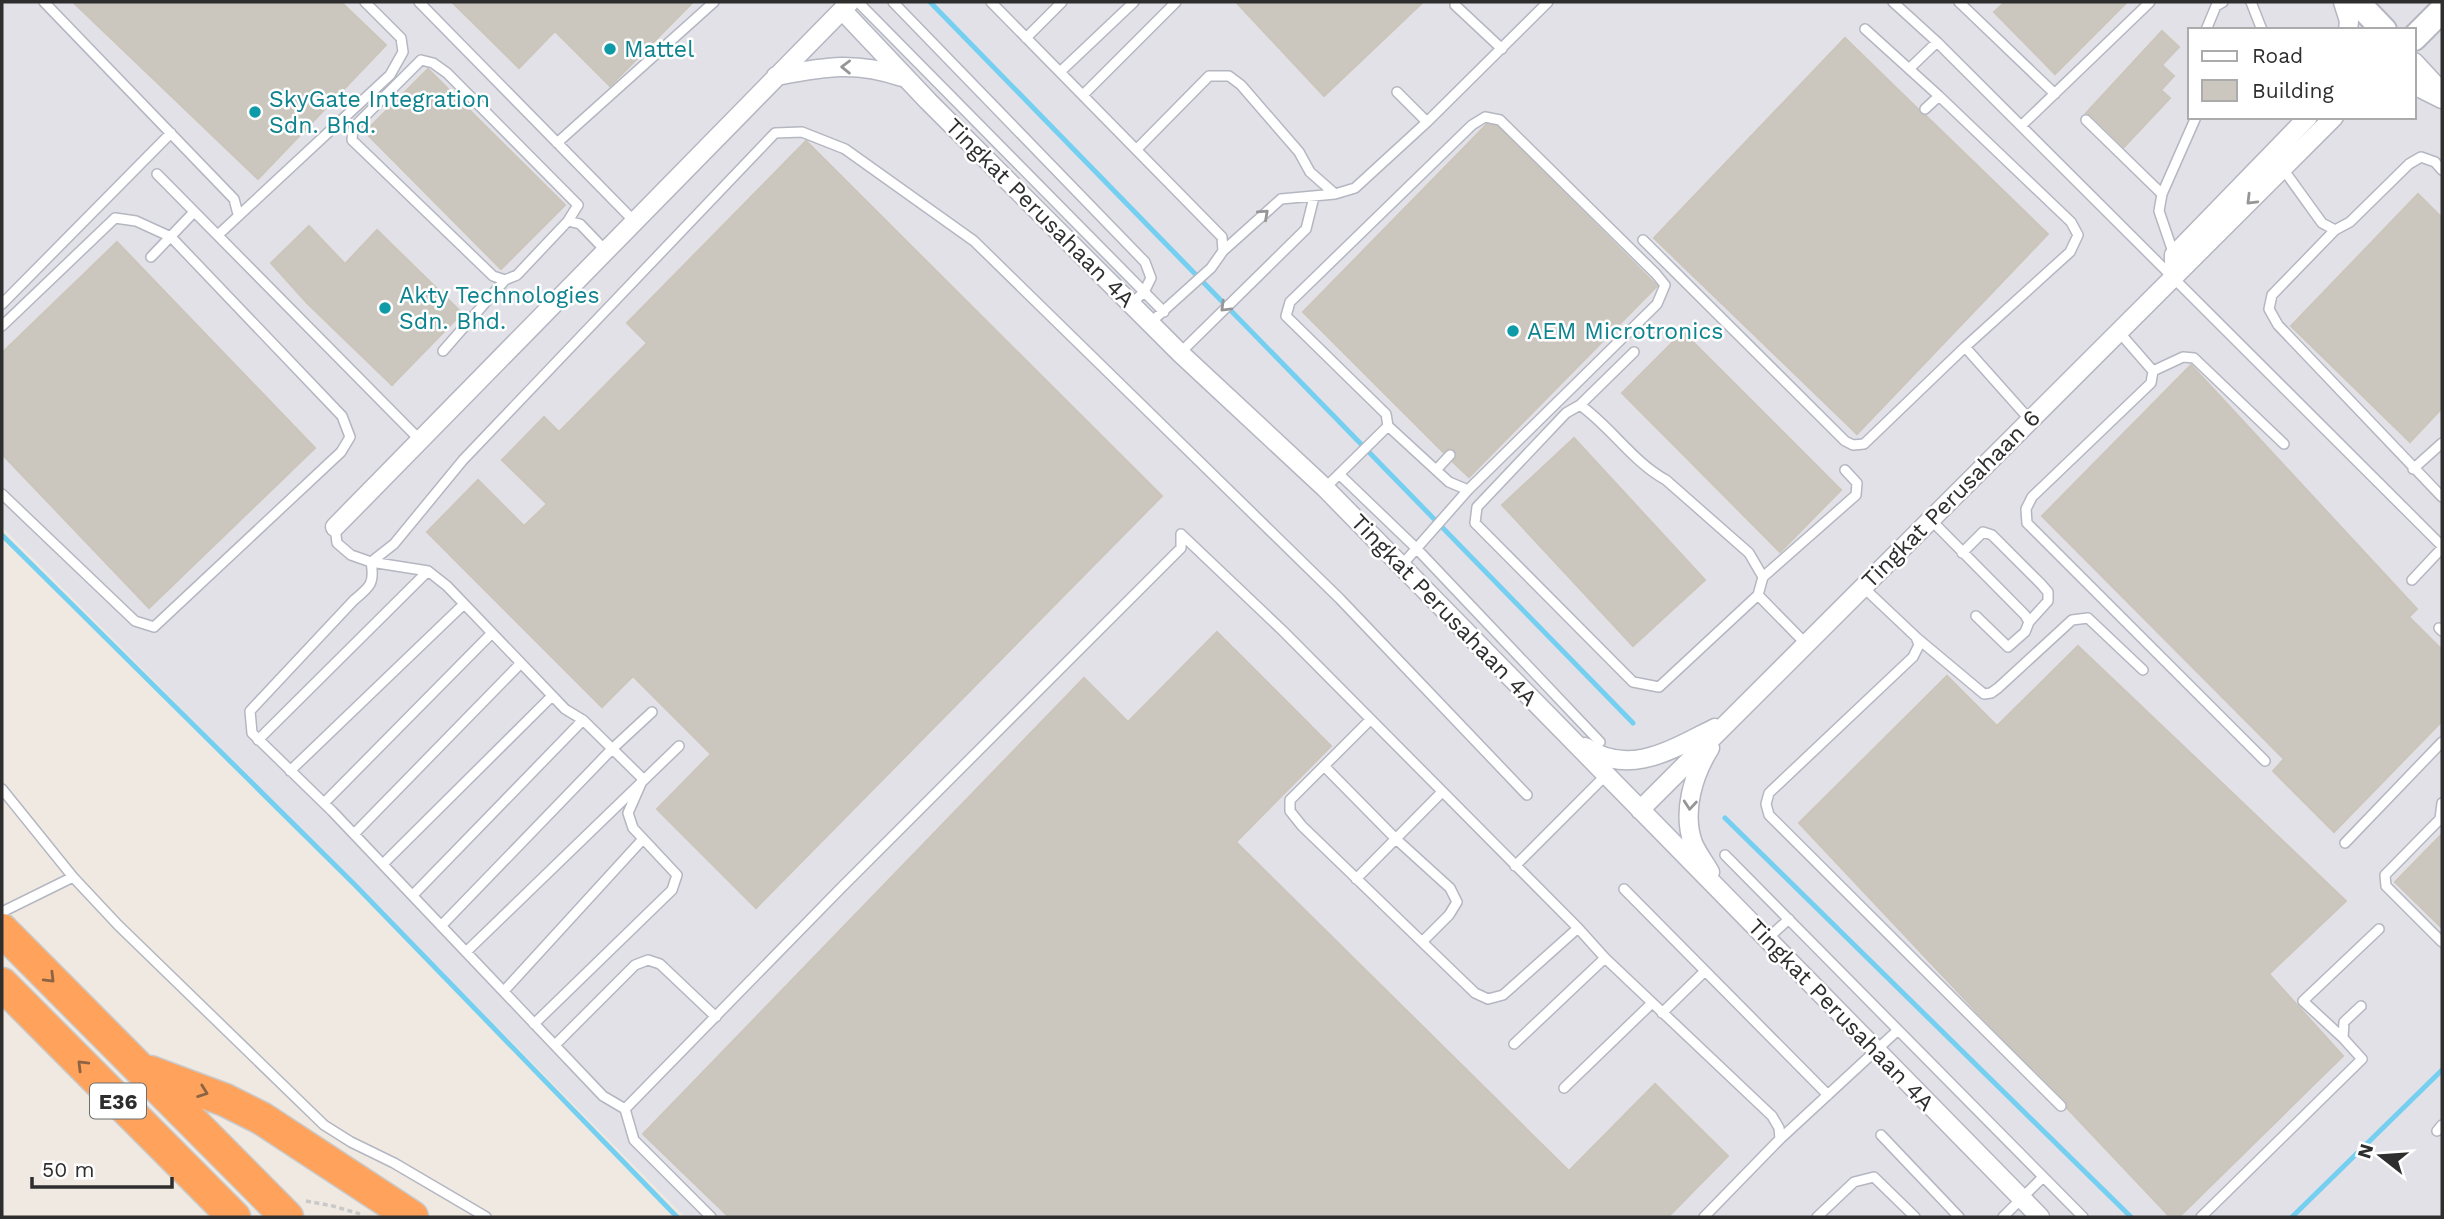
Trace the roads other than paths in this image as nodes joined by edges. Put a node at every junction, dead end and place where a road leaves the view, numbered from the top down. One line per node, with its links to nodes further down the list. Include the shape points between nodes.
1 (44, 2): 49 (lane)
2 (365, 2): 59 (lane, via 401,38 403,52 390,75)
3 (419, 2): 50 (lane)
4 (714, 2): 50 (lane)
5 (893, 2): 72 (lane, via 1145,262 1151,278)
6 (1062, 2): 27 (lane)
7 (1134, 2): 32 (lane)
8 (1176, 2): 38 (lane)
9 (1548, 2): 29 (lane)
10 (1893, 2): 28 (lane)
11 (1959, 2): 37 (lane)
12 (2150, 2): 37 (lane)
13 (2223, 2): 21 (lane, via 2216,6)
14 (2251, 2): 22 (lane)
15 (2343, 2): 23 (street)
16 (2357, 2): 24 (street)
17 (995, 3): 27 (lane)
18 (850, 4): 33 (street); 41 (street, Tingkat Perusahaan 4A); 72 (lane)
19 (1455, 5): 29 (lane)
20 (2442, 10): 26 (street)
21 (2207, 28)
22 (2261, 28)
23 (2348, 28)
24 (2382, 28)
25 (1865, 29): 31 (lane)
26 (2416, 36)
27 (1026, 38): 32 (lane)
28 (1937, 41): 31 (lane); 48 (lane)
29 (1502, 49): 47 (lane)
30 (2416, 64): 36 (street)
31 (1909, 69): 39 (lane)
32 (1060, 72): 38 (lane)
33 (776, 76): 41 (street, one-way to 33, via 903,78 875,68 842,66); 61 (street)
34 (2416, 86): 40 (street)
35 (1397, 92): 47 (lane)
36 (2442, 92)
37 (2055, 94): 48 (lane)
38 (1083, 95): 51 (lane)
39 (1939, 96): 42 (lane); 77 (lane, via 2071,222 2078,235 2070,252)
40 (2442, 99)
41 (928, 101): 72 (street, Tingkat Perusahaan 4A)
42 (1925, 109)
43 (2195, 119): 56 (lane)
44 (2306, 119): 68 (street)
45 (2332, 119): 52 (street, Tingkat Perusahaan 6)
46 (2086, 120): 56 (lane)
47 (1427, 122): 55 (lane, via 1355,188)
48 (2021, 126): 70 (lane)
49 (171, 133): 59 (lane, via 234,199); 73 (lane)
50 (557, 143): 61 (lane)
51 (1137, 149): 55 (lane, via 1209,76 1229,76 1270,116 1310,172); 67 (lane, via 1222,237)
52 (2283, 169): 62 (lane, via 2322,223); 70 (street, Tingkat Perusahaan 6, one-way to 70)
53 (2442, 170): 62 (lane, via 2421,157 2350,222)
54 (157, 174): 58 (lane)
55 (1335, 194): 57 (lane)
56 (2162, 194): 68 (lane, via 2159,212)
57 (1314, 197): 67 (lane, one-way to 57, via 1281,200); 80 (lane, one-way to 80, via 1306,229)
58 (194, 212): 63 (lane); 64 (lane)
59 (238, 214): 63 (lane)
60 (568, 221): 66 (lane, via 580,224); 71 (lane, via 517,275); 71 (lane, via 578,205 447,73 421,60 353,128 352,140 493,276)
61 (634, 221): 66 (street)
62 (2335, 230): 89 (lane, via 2273,295 2269,309 2278,325)
63 (218, 236): 85 (lane)
64 (171, 237): 69 (lane); 75 (lane, via 136,221 115,218); 95 (lane, via 342,416 350,438 341,452 154,627 135,621)
65 (1643, 240): 77 (lane, via 1853,445 1864,444)
66 (605, 250): 85 (street)
67 (1223, 251): 74 (lane, via 1211,268)
68 (2174, 255): 70 (street)
69 (151, 257)
70 (2174, 277): 76 (street, Tingkat Perusahaan 6); 99 (lane)
71 (505, 280): 78 (lane)
72 (1138, 298): 74 (street, Tingkat Perusahaan 4A)
73 (2, 304)
74 (1157, 317): 80 (street, Tingkat Perusahaan 4A)
75 (2, 326)
76 (2119, 332): 81 (lane); 83 (street, Tingkat Perusahaan 6)
77 (1965, 347): 83 (lane)
78 (443, 351)
79 (1634, 352): 82 (lane)
80 (1180, 353): 93 (street, Tingkat Perusahaan 4A)
81 (2153, 371): 87 (lane, via 2183,357 2194,358); 131 (lane, via 2151,383 2032,497 2026,509 2028,523)
82 (1580, 405): 105 (lane, via 1651,472 1749,553); 109 (lane, via 1566,413 1477,507 1475,523 1633,682 1659,687)
83 (2030, 420): 97 (street, Tingkat Perusahaan 6)
84 (1388, 426): 90 (lane); 92 (lane); 94 (lane, via 1386,414 1286,316 1290,302 1472,125 1485,117 1500,120 1665,285 1657,304)
85 (420, 440): 98 (street)
86 (2442, 443): 89 (lane)
87 (2284, 444)
88 (1450, 455): 90 (lane)
89 (2413, 469): 96 (lane)
90 (1436, 470): 94 (lane)
91 (1845, 470): 105 (lane, via 1857,483 1856,495)
92 (1339, 474): 93 (lane); 100 (lane)
93 (1325, 488): 103 (street, Tingkat Perusahaan 4A)
94 (1468, 490): 100 (lane)
95 (2, 494)
96 (2442, 497)
97 (1931, 520): 101 (lane); 108 (street, Tingkat Perusahaan 6)
98 (335, 527): 102 (lane, via 337,542 351,555)
99 (2442, 547): 106 (lane)
100 (1416, 548): 103 (lane); 107 (lane)
101 (1962, 553): 113 (lane); 113 (lane, via 1983,532 1992,535 2041,584 2048,601)
102 (371, 562): 104 (lane); 126 (lane, via 373,576 368,589 250,711 252,733); 138 (lane, via 394,544 463,460 775,133 802,132 845,149 974,241 1340,599)
103 (1401, 566): 110 (street, Tingkat Perusahaan 4A)
104 (428, 571): 111 (lane); 126 (lane)
105 (1763, 577): 109 (lane)
106 (2412, 580)
107 (1447, 581): 110 (lane); 120 (lane)
108 (1863, 587): 115 (lane); 116 (street, Tingkat Perusahaan 6)
109 (1758, 596): 116 (lane)
110 (1432, 597): 125 (street, Tingkat Perusahaan 4A)
111 (464, 604): 114 (lane); 133 (lane)
112 (1976, 616): 113 (lane, via 2008,647)
113 (2029, 622)
114 (492, 634): 117 (lane); 139 (lane)
115 (1916, 636): 118 (lane, via 1984,694 1998,688 2072,620 2088,618); 181 (lane, via 1919,645 1913,657 1769,793 1769,815)
116 (1805, 644): 124 (street, Tingkat Perusahaan 6)
117 (521, 663): 119 (lane); 142 (lane)
118 (2143, 670)
119 (552, 696): 122 (lane); 147 (lane)
120 (1569, 710): 125 (lane); 127 (lane)
121 (652, 712): 130 (lane)
122 (583, 720): 130 (lane); 152 (lane)
123 (1370, 720): 132 (lane); 137 (lane); 171 (lane, via 1181,534 1181,548)
124 (1728, 722): 125 (street, Tingkat Perusahaan 6, via 1662,755 1627,761 1595,754); 141 (street, Tingkat Perusahaan 6); 153 (street, Tingkat Perusahaan 6, one-way to 153, via 1692,785 1689,813 1693,843)
125 (1561, 729): 134 (street, Tingkat Perusahaan 4A)
126 (258, 740): 133 (lane)
127 (1600, 742)
128 (2442, 742): 145 (lane)
129 (679, 746): 135 (lane)
130 (612, 749): 135 (lane); 156 (lane)
131 (2265, 761)
132 (1324, 766): 144 (lane); 150 (lane, via 1290,800 1290,811)
133 (290, 771): 139 (lane)
134 (1606, 775): 141 (street, Tingkat Perusahaan 4A); 148 (lane)
135 (643, 779): 143 (lane, via 628,813); 163 (lane)
136 (2, 789): 149 (lane)
137 (1441, 793): 144 (lane); 148 (lane)
138 (1527, 795)
139 (324, 803): 142 (lane)
140 (2442, 803): 162 (lane, via 2440,819 2385,875 2386,887)
141 (1640, 810): 153 (street, Tingkat Perusahaan 4A)
142 (354, 834): 147 (lane)
143 (643, 839): 167 (lane); 172 (lane, via 677,875 672,890)
144 (1396, 839): 150 (lane); 161 (lane, via 1450,888 1457,902)
145 (2345, 843)
146 (1726, 855): 155 (lane)
147 (383, 864): 152 (lane)
148 (1515, 866): 157 (lane)
149 (73, 877): 154 (lane); 190 (lane, via 324,1125)
150 (1356, 879): 161 (lane)
151 (1624, 889): 165 (lane)
152 (413, 895): 156 (lane)
153 (1731, 902): 160 (street, Tingkat Perusahaan 4A)
154 (2, 912)
155 (1789, 919): 160 (lane); 173 (lane)
156 (441, 926): 163 (lane)
157 (1578, 928): 161 (lane, via 1503,995 1489,999 1475,993); 164 (lane)
158 (2379, 929): 174 (lane, via 2303,1001)
159 (2, 930): 178 (highway, E36, one-way to 178)
160 (1767, 939): 177 (street, Tingkat Perusahaan 4A)
161 (1422, 942)
162 (2442, 942)
163 (466, 952): 167 (lane)
164 (1605, 958): 168 (lane); 175 (lane)
165 (1705, 971): 170 (lane); 180 (lane)
166 (2, 984): 188 (highway, E36, one-way to 166)
167 (504, 991): 172 (lane)
168 (1651, 1003): 170 (lane); 179 (lane)
169 (2361, 1006): 174 (lane, via 2344,1022)
170 (1662, 1013): 184 (lane, via 1772,1116)
171 (716, 1017): 176 (lane, via 660,964 648,960 635,965); 182 (lane)
172 (534, 1024): 176 (lane)
173 (1898, 1030): 177 (lane); 185 (lane)
174 (2343, 1038): 199 (lane, via 2361,1059)
175 (1514, 1044)
176 (555, 1045): 182 (lane, via 603,1097)
177 (1877, 1051): 180 (lane); 186 (street, Tingkat Perusahaan 4A)
178 (138, 1068): 187 (highway, E36); 189 (highway, one-way to 189, via 261,1118)
179 (1564, 1088)
180 (1828, 1095): 184 (lane)
181 (2061, 1106)
182 (625, 1110): 191 (lane, via 634,1140)
183 (1881, 1135): 195 (lane)
184 (1780, 1139): 192 (lane)
185 (2043, 1177): 186 (lane); 198 (lane)
186 (2022, 1199): 196 (lane); 197 (street, Tingkat Perusahaan 4A)
187 (280, 1210)
188 (234, 1217)
189 (412, 1217)
190 (486, 1217)
191 (712, 1217)
192 (1704, 1217)
193 (1818, 1217): 194 (lane, via 1854,1182 1874,1177)
194 (1915, 1217)
195 (1959, 1217)
196 (2003, 1217)
197 (2040, 1217)
198 (2083, 1217)
199 (2201, 1217)

